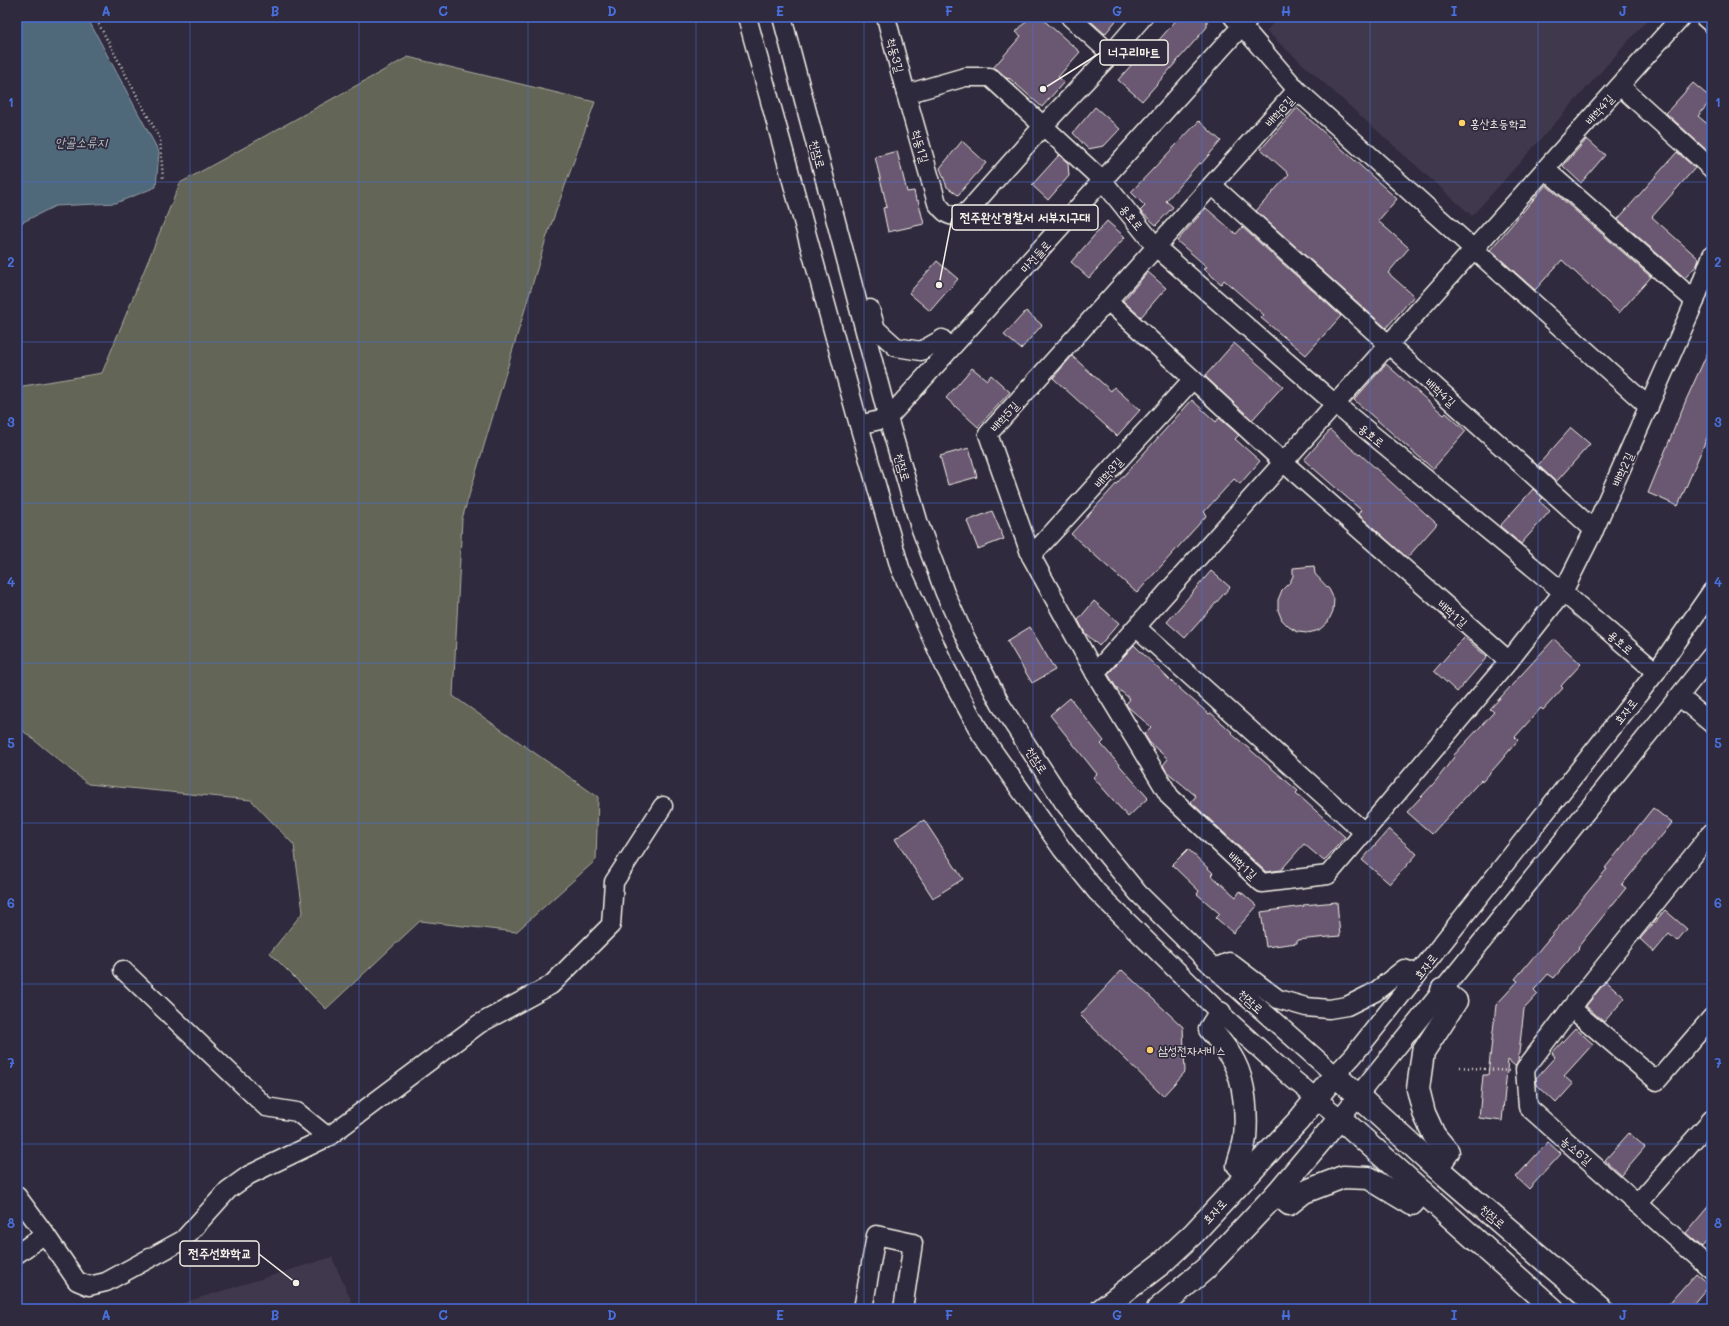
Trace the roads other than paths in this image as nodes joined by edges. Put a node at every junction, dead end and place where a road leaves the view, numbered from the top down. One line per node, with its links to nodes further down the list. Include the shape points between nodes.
1 (747, 17): 31 (street)
2 (782, 17): 24 (street, 천잠로)
3 (886, 17): 13 (street, 척동3길)
4 (1070, 17): 10 (street)
5 (1143, 17): 10 (street, 척동1길)
6 (1681, 17): 11 (street, 배학4길)
7 (1704, 17): 9 (street)
8 (1242, 20): 12 (street); 17 (street, 마전들로)
9 (1712, 24)
10 (1111, 54): 14 (street, 척동1길)
11 (1620, 86): 15 (street, 배학4길); 16 (street, 배학4길)
12 (1298, 90): 18 (street, 배학6길); 20 (street, 배학6길)
13 (906, 94): 14 (street, via 965,77 990,77); 14 (street, 척동1길, via 937,203 944,213 955,217 968,212)
14 (1044, 125): 17 (street, 용호로)
15 (1546, 169): 20 (street, 배학4길); 23 (street)
16 (1712, 169)
17 (1103, 181): 19 (street, 용호로); 26 (street, 마전들로)
18 (1212, 185): 19 (street, 배학6길); 25 (street, 배학4길)
19 (1156, 247): 22 (street, 배학5길); 28 (street, 용호로)
20 (1474, 249): 25 (street, 배학4길); 29 (street)
21 (1712, 254): 23 (street, 배학2길)
22 (1108, 301): 27 (street); 34 (street, 배학5길, via 988,434)
23 (1695, 301): 29 (street, 배학2길)
24 (858, 305): 26 (street, via 868,304 876,329 896,347 921,351 942,339); 30 (street, 천잠로)
25 (1388, 345): 28 (street, 배학4길); 33 (street, 배학4길)
26 (951, 348): 30 (street, 마전들로)
27 (1192, 380): 32 (street); 34 (street, 배학3길)
28 (1335, 404): 32 (street); 36 (street, 용호로)
29 (1649, 407): 33 (street, 배학2길)
30 (888, 418): 31 (street); 47 (street, 천잠로, via 919,524 945,593 1001,705 1065,804 1138,893)
31 (859, 425): 52 (street, via 900,568 946,669 981,734 1062,849 1097,892)
32 (1283, 462): 37 (street); 39 (street, 배학1길)
33 (1594, 530): 36 (street, 배학2길)
34 (1031, 556): 41 (street)
35 (1712, 591): 40 (street, 효자로)
36 (1563, 592): 39 (street, 배학1길); 40 (street, 용호로)
37 (1136, 627): 41 (street); 45 (street)
38 (1712, 655): 42 (street)
39 (1509, 661): 45 (street, 배학1길)
40 (1656, 672): 49 (street, 효자로)
41 (1095, 673): 45 (street, 배학1길, via 1170,797 1262,883 1328,874)
42 (1680, 697): 43 (street); 50 (street)
43 (1712, 724)
44 (663, 806): 59 (street, via 614,882 611,925 557,980 479,1024)
45 (1364, 832)
46 (1711, 834): 51 (street)
47 (1214, 968): 49 (street, via 1229,962 1278,1000 1306,1007 1329,1009 1347,1006 1375,992 1404,969); 54 (street, 천잠로)
48 (122, 970): 59 (street, via 266,1107 297,1112)
49 (1418, 974): 54 (street, 효자로)
50 (1442, 990): 55 (street); 60 (main road, via 1456,1001 1424,1052 1418,1089 1424,1113 1434,1135 1448,1152)
51 (1571, 1008): 53 (street, via 1657,1081); 65 (street, 농소6길, via 1525,1069 1528,1107)
52 (1220, 1013): 56 (street); 61 (main road, via 1210,1029 1225,1046 1235,1063 1242,1086 1245,1138 1238,1165)
53 (1712, 1017)
54 (1335, 1075): 55 (main road, 천잠로); 56 (main road, 효자로)
55 (1359, 1096): 57 (street); 60 (main road, 천잠로)
56 (1317, 1098): 57 (street); 61 (main road, 효자로)
57 (1340, 1118): 62 (main road); 63 (main road)
58 (1712, 1119): 65 (street)
59 (328, 1137): 66 (street, via 249,1175 228,1190 183,1240 106,1282 89,1286 77,1281)
60 (1437, 1168): 74 (main road, 천잠로)
61 (1248, 1174): 71 (main road, 효자로, via 1189,1238)
62 (1422, 1192): 63 (main road, via 1412,1204 1370,1178 1343,1177 1304,1192 1289,1204); 73 (main road)
63 (1277, 1193): 72 (main road, via 1205,1269)
64 (17, 1196): 66 (street)
65 (1637, 1204): 68 (street, 농소6길)
66 (45, 1234): 67 (street)
67 (17, 1254)
68 (1712, 1270)
69 (863, 1309): 70 (street, via 876,1235 914,1243)
70 (903, 1309)
71 (1102, 1309)
72 (1158, 1309)
73 (1553, 1309)
74 (1600, 1309)

